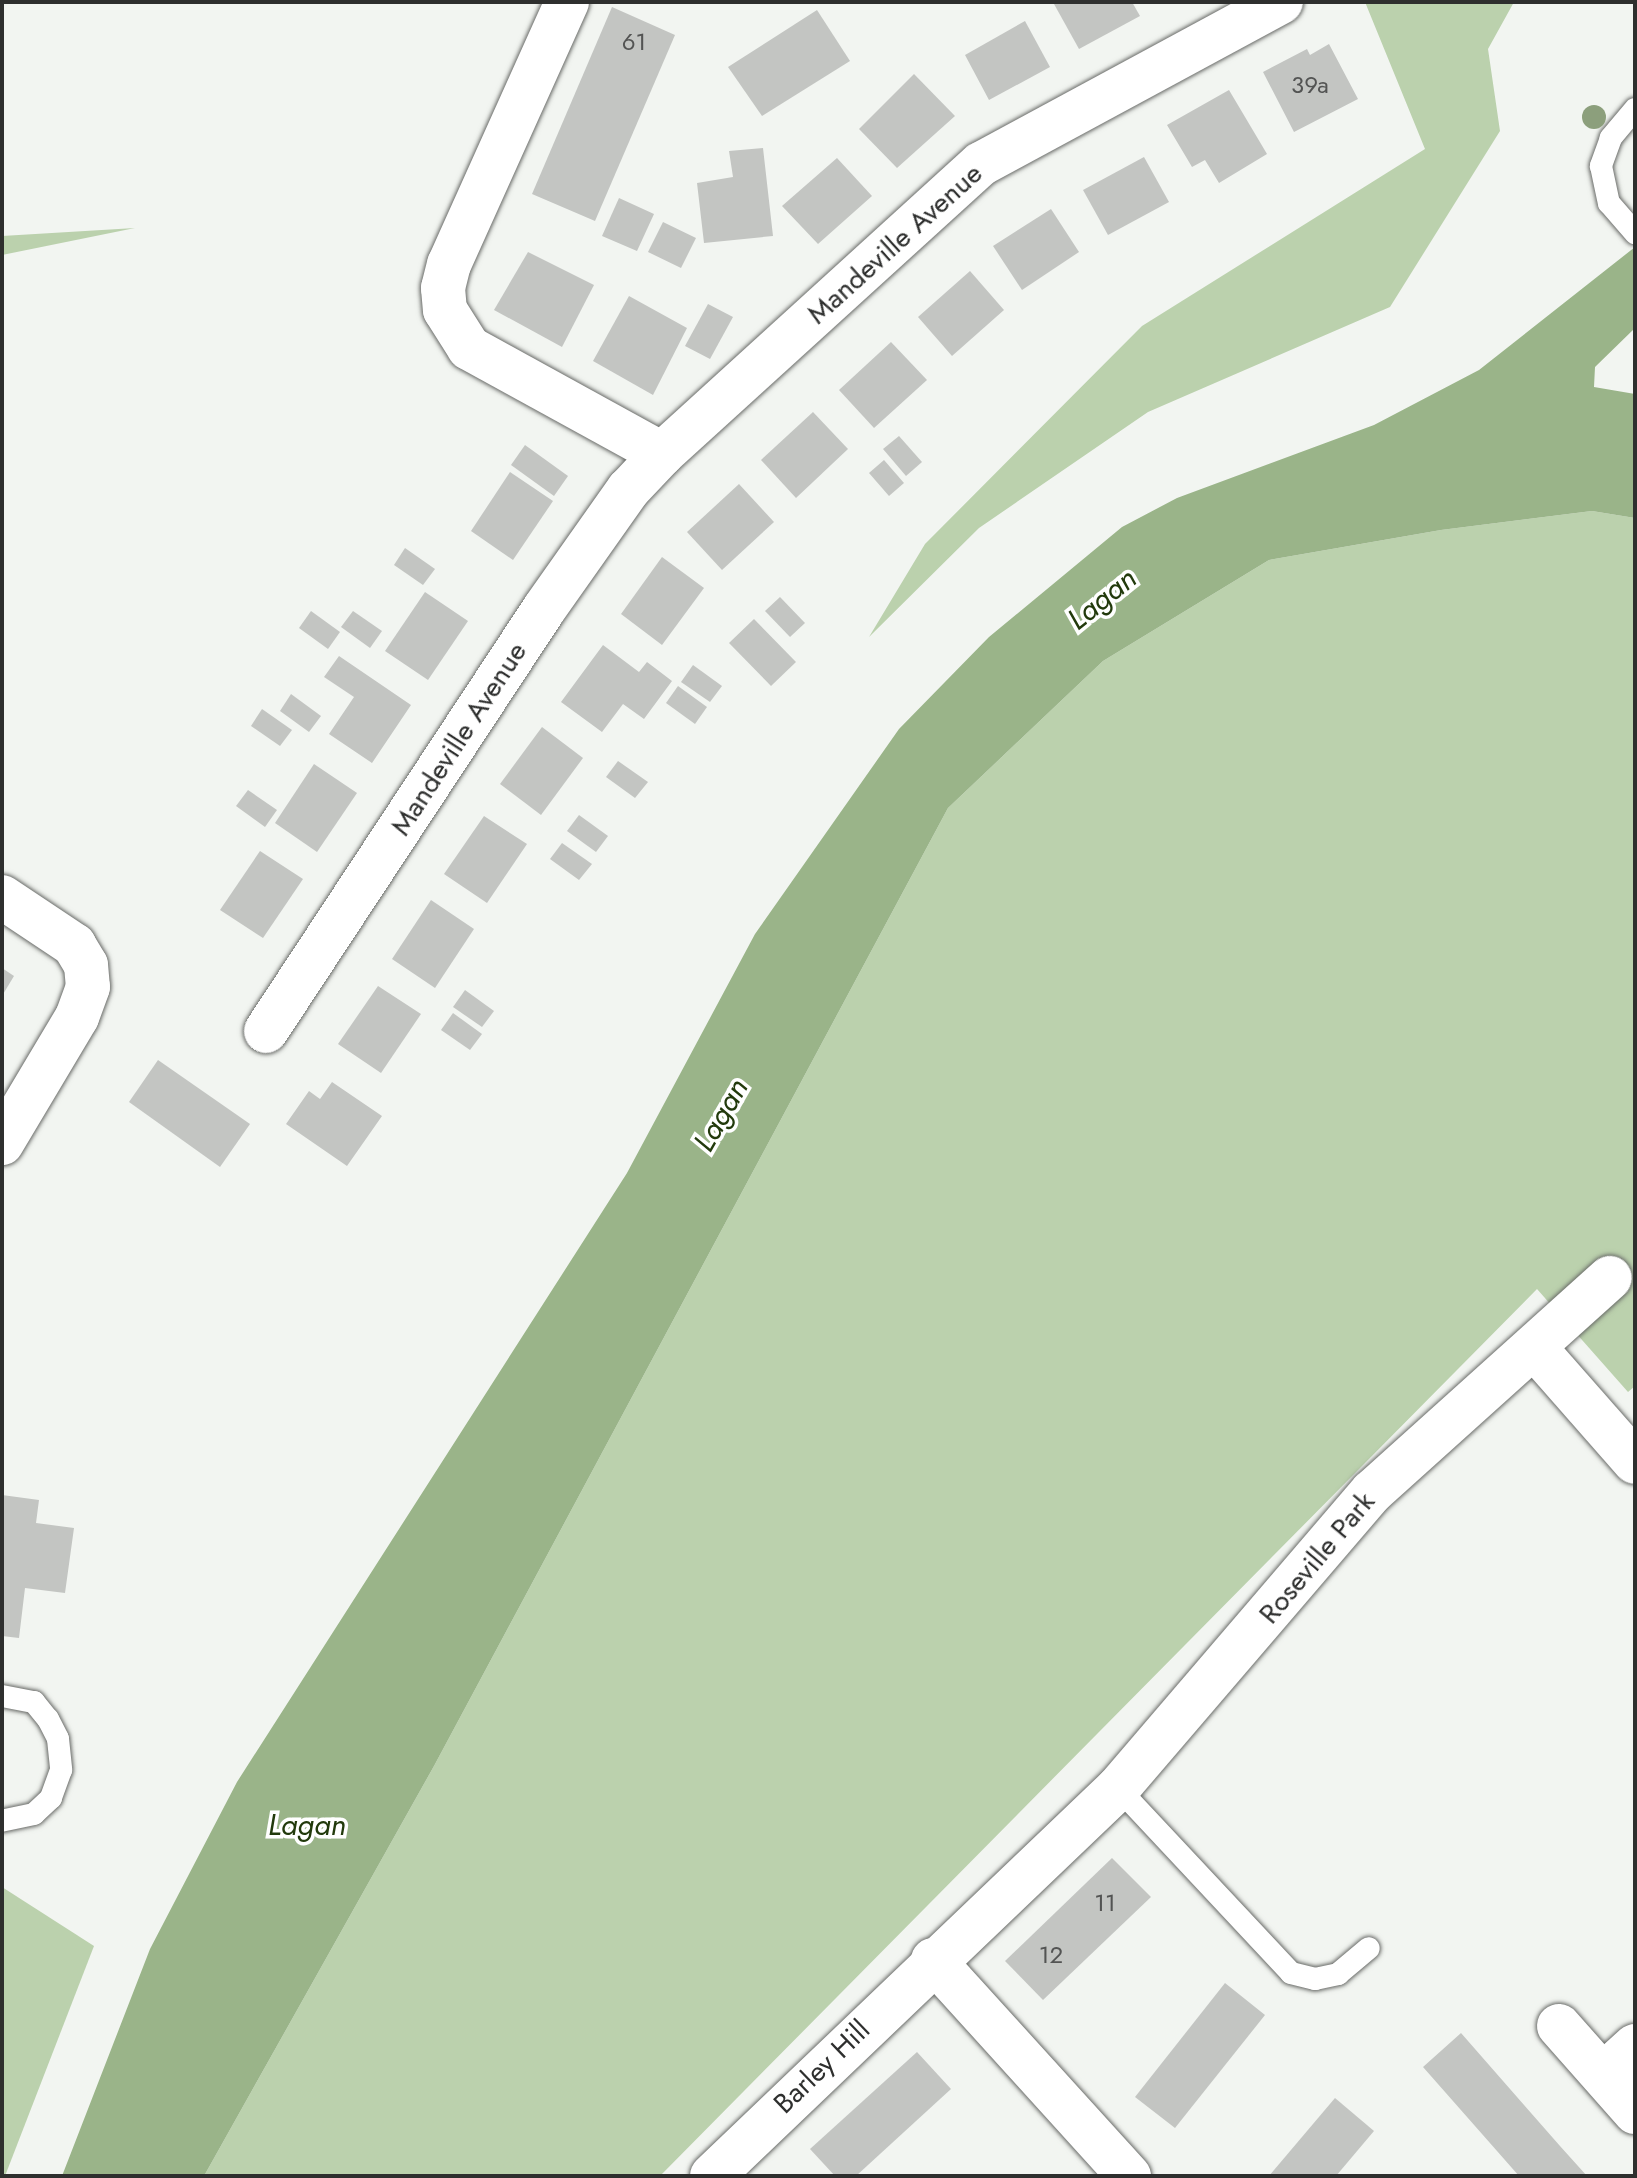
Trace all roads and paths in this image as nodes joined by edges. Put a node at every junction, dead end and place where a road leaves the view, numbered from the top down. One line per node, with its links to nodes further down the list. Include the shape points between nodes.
1 (567, 2): 5 (street, via 449,264 445,310 469,348)
2 (1281, 2): 5 (street, Mandeville Avenue, via 981,164)
3 (1635, 109): 4 (lane, via 1611,138 1601,166 1609,203)
4 (1635, 233)
5 (662, 454): 7 (street, Mandeville Avenue, via 628,490 544,609)
6 (2, 897): 8 (street, via 74,945 86,965 88,987 77,1017)
7 (266, 1031)
8 (2, 1143)
9 (1610, 1278): 10 (street, Roseville Park)
10 (1534, 1347): 11 (street); 13 (street, Roseville Park, via 1372,1492)
11 (1635, 1462)
12 (2, 1696): 14 (lane, via 34,1702 48,1719 58,1739 61,1770 51,1798 34,1814)
13 (1118, 1788): 15 (lane, via 1291,1973 1315,1979 1338,1974); 16 (street, Barley Hill)
14 (2, 1821)
15 (1369, 1948)
16 (933, 1960): 21 (street, Barley Hill); 22 (street)
17 (1559, 2026): 19 (street)
18 (1635, 2046): 19 (street)
19 (1603, 2075): 20 (street)
20 (1635, 2112)
21 (712, 2176)
22 (1129, 2176)

